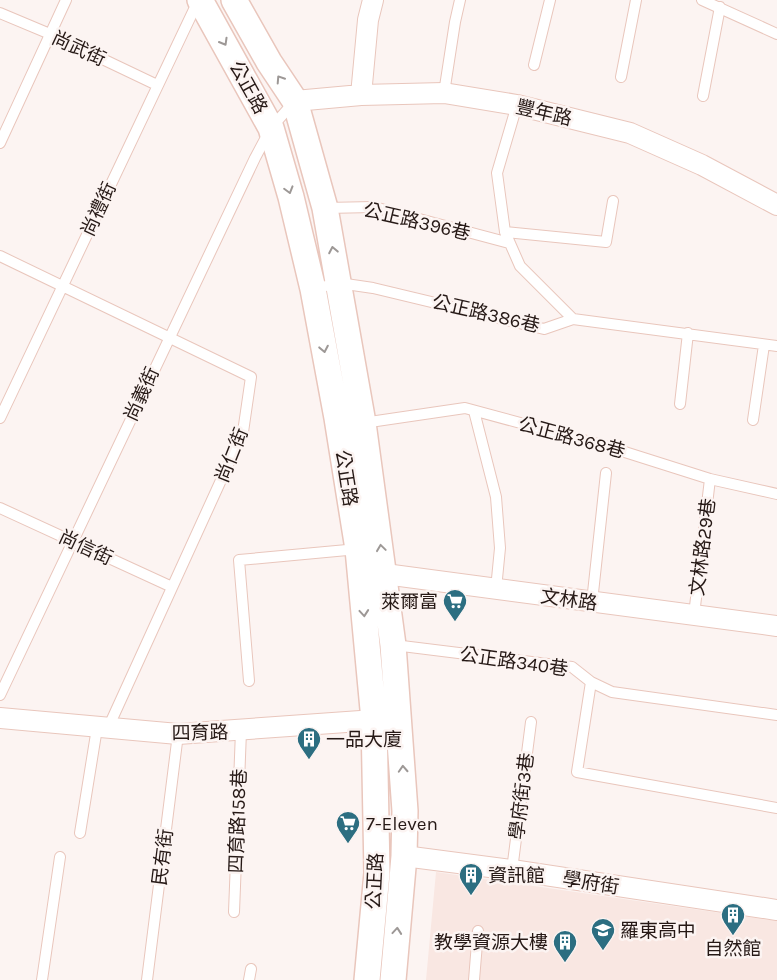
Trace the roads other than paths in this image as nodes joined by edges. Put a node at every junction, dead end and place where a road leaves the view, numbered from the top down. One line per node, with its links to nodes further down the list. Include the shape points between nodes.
1 (66, 0): 11 (lane)
2 (199, 0): 15 (lane, 尚禮街); 21 (street, 公正路, one-way to 21)
3 (234, 0): 19 (street, 公正路, one-way to 3)
4 (372, 0): 17 (street)
5 (460, 0): 16 (lane)
6 (550, 0): 13 (lane)
7 (636, 0): 14 (lane)
8 (702, 0): 9 (lane)
9 (720, 7): 12 (lane); 18 (lane)
10 (0, 13): 11 (lane, 尚武街)
11 (50, 34): 15 (lane, 尚武街); 22 (lane)
12 (777, 34)
13 (534, 64)
14 (621, 77)
15 (157, 85): 30 (lane, 尚禮街)
16 (444, 93): 17 (street, 豐年路); 20 (street, 豐年路)
17 (361, 95): 19 (street, 豐年路)
18 (703, 96)
19 (295, 101): 21 (lane, 尚義街); 25 (street, 公正路)
20 (516, 105): 24 (street, 豐年路, via 630,133 702,165); 26 (lane, via 497,173)
21 (271, 128): 31 (street, 公正路, one-way to 31); 34 (lane, 尚義街)
22 (0, 142)
23 (613, 201): 26 (lane, via 606,242)
24 (777, 205)
25 (325, 208): 27 (lane, 公正路396巷, via 374,208); 29 (street, 公正路, one-way to 25)
26 (505, 232): 27 (lane)
27 (508, 242): 32 (lane, via 520,266)
28 (0, 256): 30 (lane, 尚仁街)
29 (339, 283): 31 (lane, 公正路386巷); 32 (lane, 公正路386巷, via 544,328); 41 (street, 公正路)
30 (62, 286): 34 (lane, 尚仁街); 39 (lane, 尚禮街)
31 (313, 289): 47 (street, 公正路, one-way to 47)
32 (573, 319): 33 (lane, 公正路386巷)
33 (688, 334): 35 (lane, 公正路386巷); 37 (lane)
34 (169, 336): 46 (lane, 尚義街); 50 (lane, 尚仁街, via 251,377 243,432)
35 (764, 345): 36 (lane, 公正路386巷); 40 (lane)
36 (777, 346)
37 (680, 404)
38 (474, 410): 41 (lane, 公正路368巷, via 464,408); 43 (lane, 公正路368巷); 51 (lane, via 496,497 500,548)
39 (0, 418)
40 (753, 420)
41 (364, 423): 48 (street, 公正路, one-way to 41)
42 (606, 473): 52 (lane)
43 (710, 478): 44 (lane, 公正路368巷); 53 (lane, 文林路29巷)
44 (777, 494)
45 (0, 508): 46 (lane, 尚信街)
46 (72, 541): 50 (lane, 尚信街); 58 (lane, 尚義街)
47 (358, 548): 49 (street, 公正路); 56 (lane, via 239,560)
48 (385, 574): 49 (street, 文林路); 51 (street, 文林路); 55 (street, 公正路)
49 (361, 576): 62 (street, 公正路, one-way to 62)
50 (172, 587): 64 (lane, 尚仁街)
51 (496, 589): 52 (street, 文林路)
52 (592, 602): 53 (street, 文林路)
53 (694, 615): 54 (street, 文林路)
54 (777, 626)
55 (393, 645): 57 (lane, 公正路340巷, via 572,666); 61 (street, 公正路)
56 (249, 681)
57 (591, 682): 59 (lane, 公正路340巷, via 612,692); 67 (lane, via 577,772)
58 (0, 695)
59 (777, 715)
60 (0, 718): 64 (street, 四育路)
61 (400, 719): 62 (street, 四育路); 69 (street, 公正路, one-way to 61)
62 (374, 720): 65 (street, 四育路); 79 (street, 公正路, via 377,873)
63 (531, 722): 71 (lane, 學府街3巷)
64 (102, 728): 66 (street, 四育路); 68 (lane, 尚仁街)
65 (241, 731): 66 (street, 四育路); 73 (lane, 四育路158巷)
66 (178, 734): 77 (lane, 民有街)
67 (777, 808)
68 (80, 833)
69 (404, 856): 71 (street, 學府街); 80 (street, 公正路, one-way to 69)
70 (60, 857): 76 (lane)
71 (512, 870): 72 (street, 學府街)
72 (777, 910)
73 (234, 912)
74 (478, 931): 81 (lane)
75 (251, 969): 78 (lane)
76 (42, 980)
77 (147, 980)
78 (249, 980)
79 (367, 980)
80 (393, 980)
81 (474, 980)

